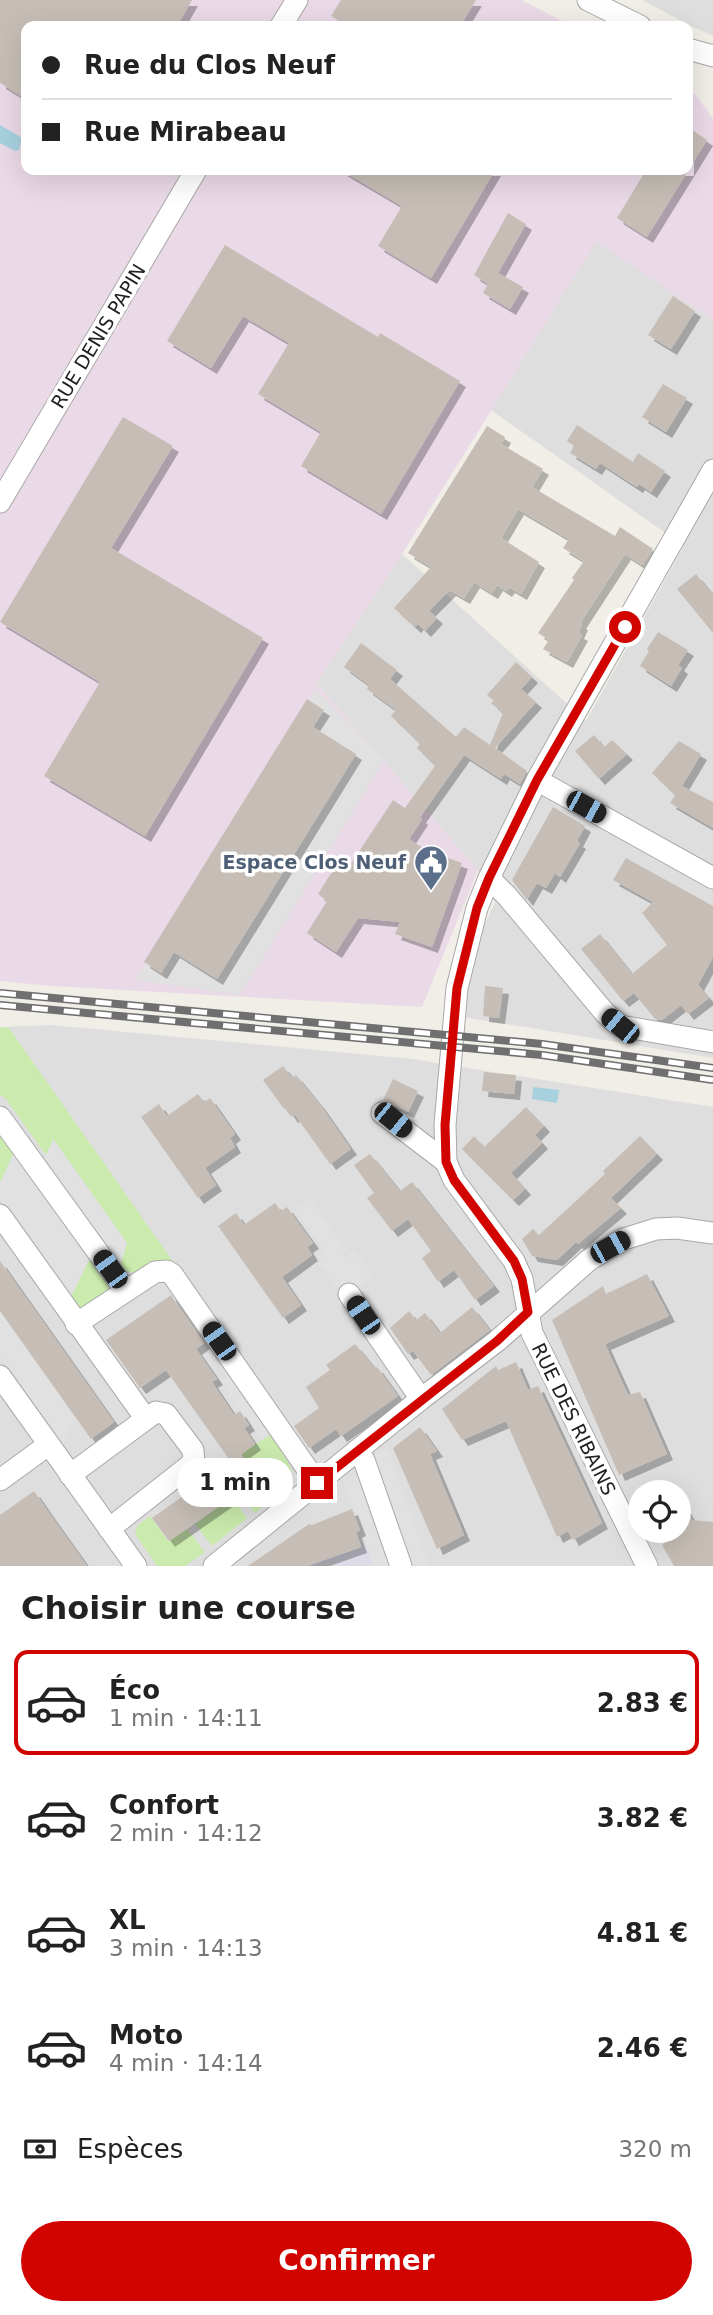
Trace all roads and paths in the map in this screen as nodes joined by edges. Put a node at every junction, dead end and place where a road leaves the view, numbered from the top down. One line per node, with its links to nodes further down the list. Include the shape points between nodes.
1 (297, 0): 3 (street)
2 (588, 0): 4 (street)
3 (284, 21)
4 (630, 21)
5 (693, 50): 6 (street)
6 (713, 57)
7 (194, 175): 9 (street, RUE DENIS PAPIN)
8 (713, 470): 10 (street, RUE DES RIBAINS)
9 (0, 502)
10 (537, 780): 11 (street); 12 (street, RUE DES RIBAINS)
11 (713, 877)
12 (489, 878): 13 (street, via 620,1026); 16 (street, RUE DES RIBAINS, via 457,988)
13 (713, 1042)
14 (382, 1113): 16 (street, RUE DES RIBAINS)
15 (0, 1117): 19 (street)
16 (446, 1162): 21 (street, RUE DES RIBAINS, via 454,1180 514,1261)
17 (0, 1215): 22 (street)
18 (713, 1233): 21 (street, via 677,1228 624,1239 589,1260)
19 (125, 1291): 22 (street); 30 (street, via 155,1272 167,1270 176,1278)
20 (349, 1294): 24 (street)
21 (528, 1312): 24 (street); 35 (street, RUE DES RIBAINS, via 532,1333 554,1381)
22 (76, 1324): 25 (street)
23 (0, 1376): 26 (street)
24 (421, 1399): 27 (street)
25 (146, 1419): 28 (street); 31 (street, via 156,1412 166,1414 193,1450 194,1462)
26 (48, 1445): 28 (street); 29 (street)
27 (356, 1451): 30 (street); 34 (street, via 364,1460)
28 (70, 1475): 31 (street)
29 (0, 1480)
30 (317, 1483): 33 (street)
31 (108, 1530): 32 (street)
32 (135, 1566)
33 (214, 1566)
34 (401, 1566)
35 (647, 1566)

